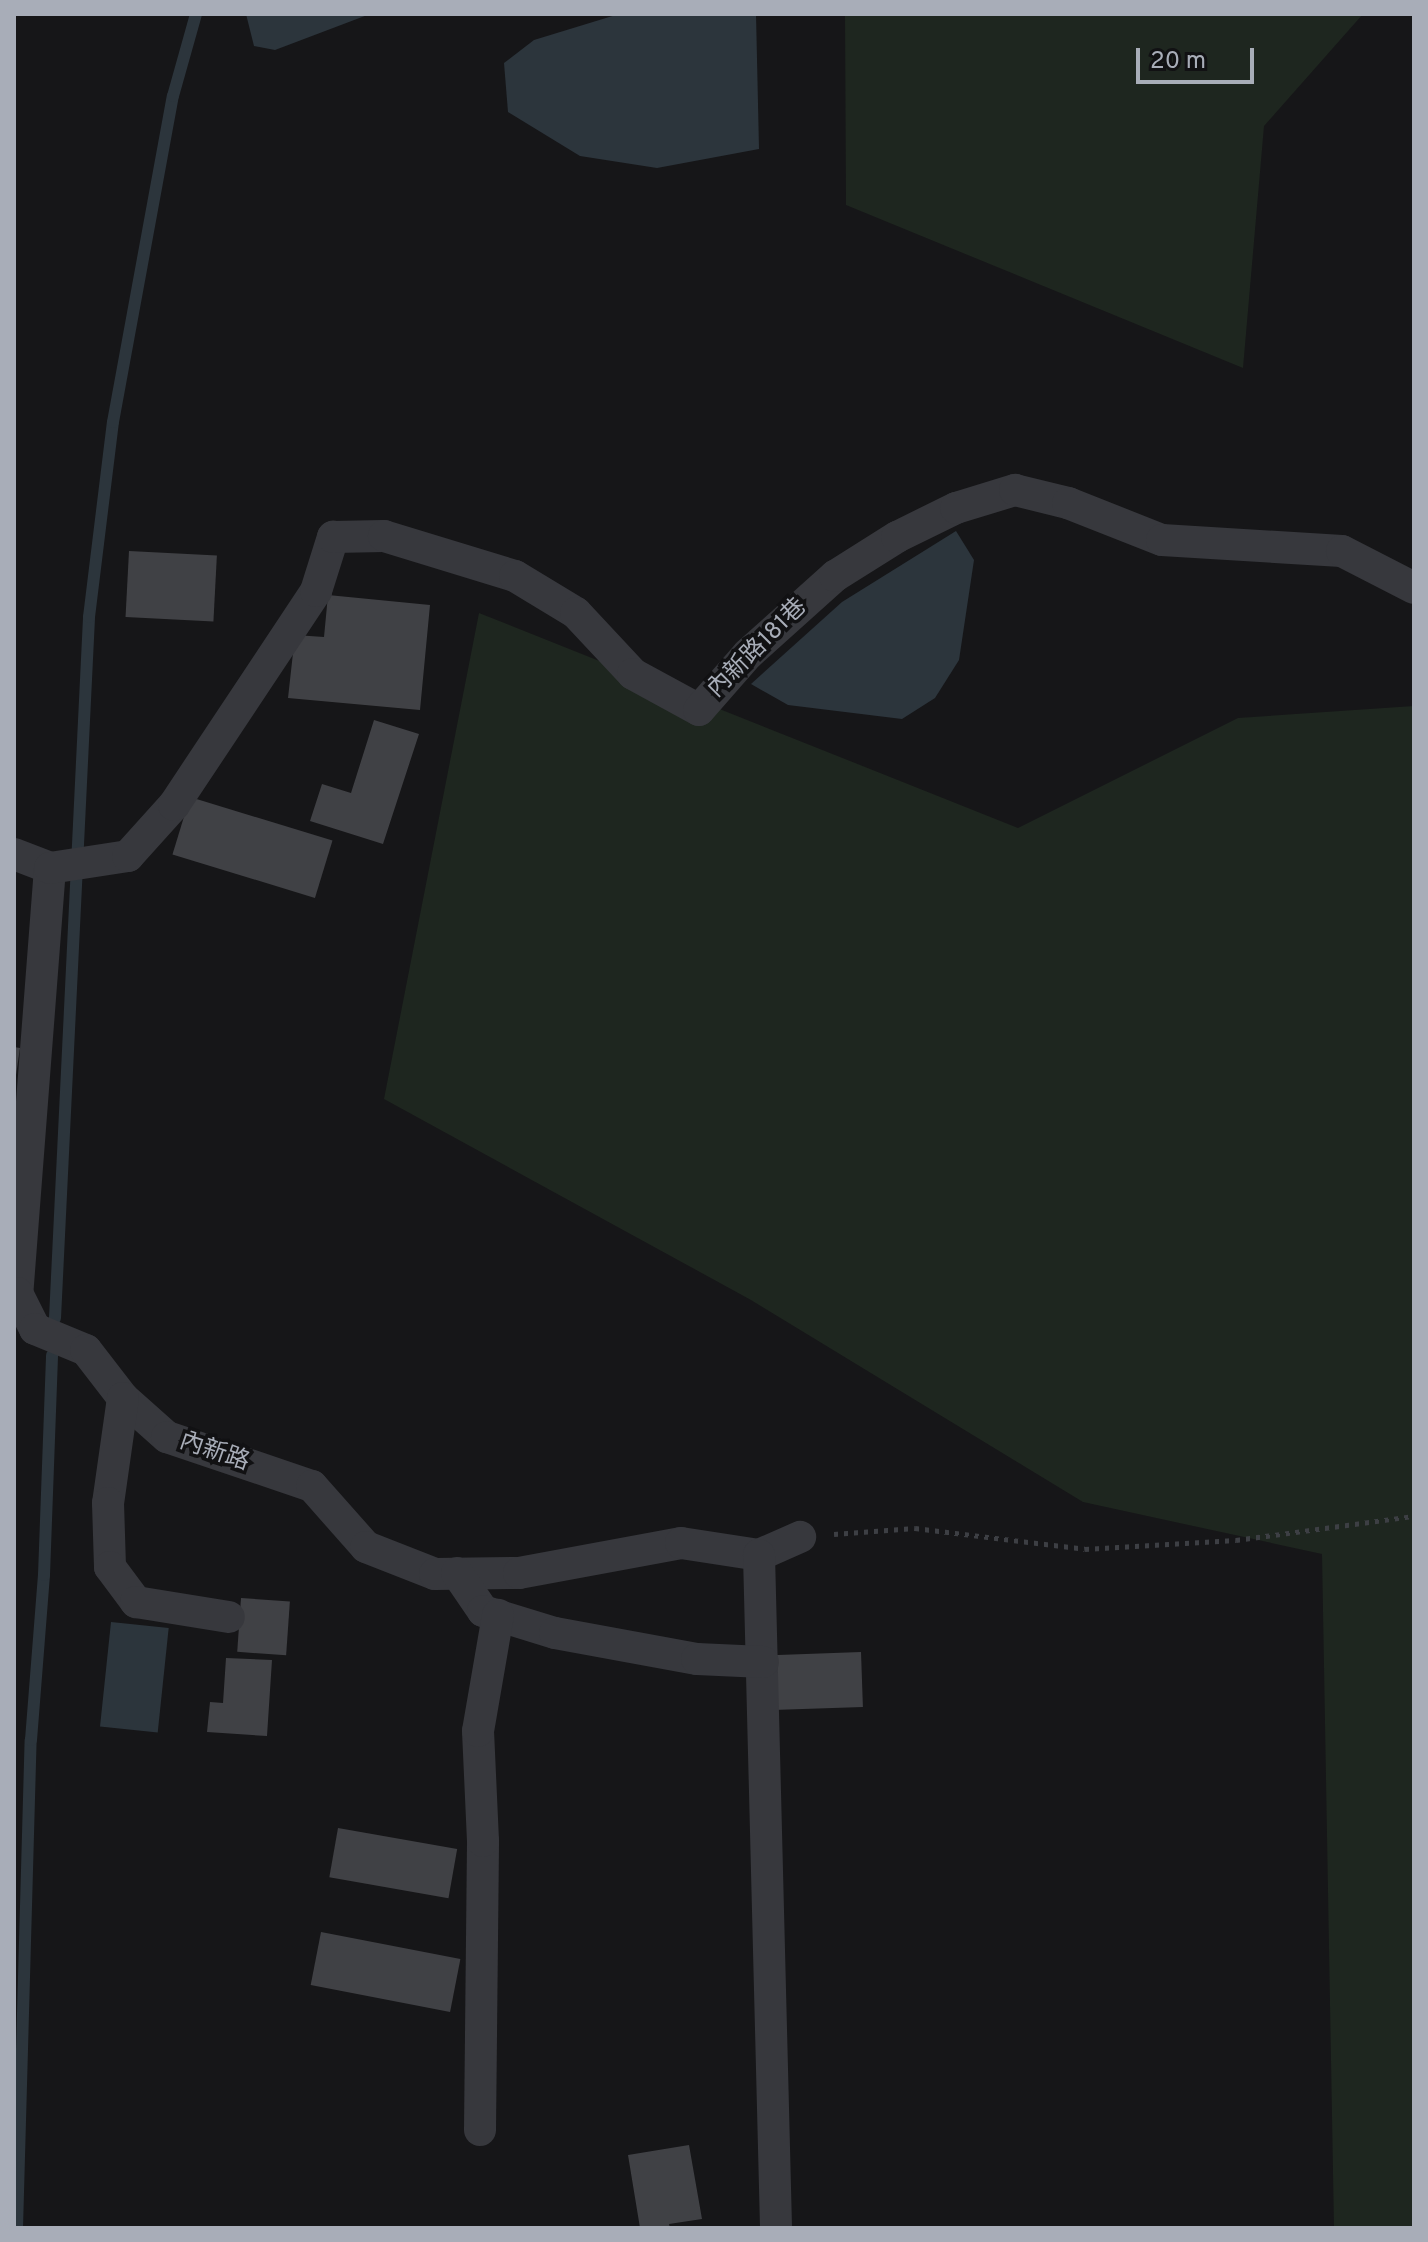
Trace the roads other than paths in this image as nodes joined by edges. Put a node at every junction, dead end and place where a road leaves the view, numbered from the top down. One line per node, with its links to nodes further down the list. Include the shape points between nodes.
1 (1414, 588): 3 (street, 內新路181巷, via 1342,551 1162,540 1068,503 1015,490 956,508 835,576 748,654 699,710 633,674 576,613 515,576 384,536 333,537 316,591 174,805 128,856)
2 (14, 854): 3 (street)
3 (50, 868): 4 (street, 內新路, via 17,1293 35,1329 86,1350)
4 (123, 1398): 7 (street, 內新路, via 167,1437 312,1486 366,1547 435,1574); 9 (street, via 108,1503 110,1567 136,1602)
5 (800, 1537): 6 (street)
6 (759, 1555): 7 (street, 內新路, via 681,1543 519,1573); 10 (street)
7 (457, 1573): 8 (street, via 483,1611)
8 (498, 1615): 10 (street, via 555,1633 681,1656); 11 (street, via 478,1731 483,1841)
9 (229, 1617)
10 (763, 1662): 12 (street)
11 (480, 2130)
12 (776, 2228)

